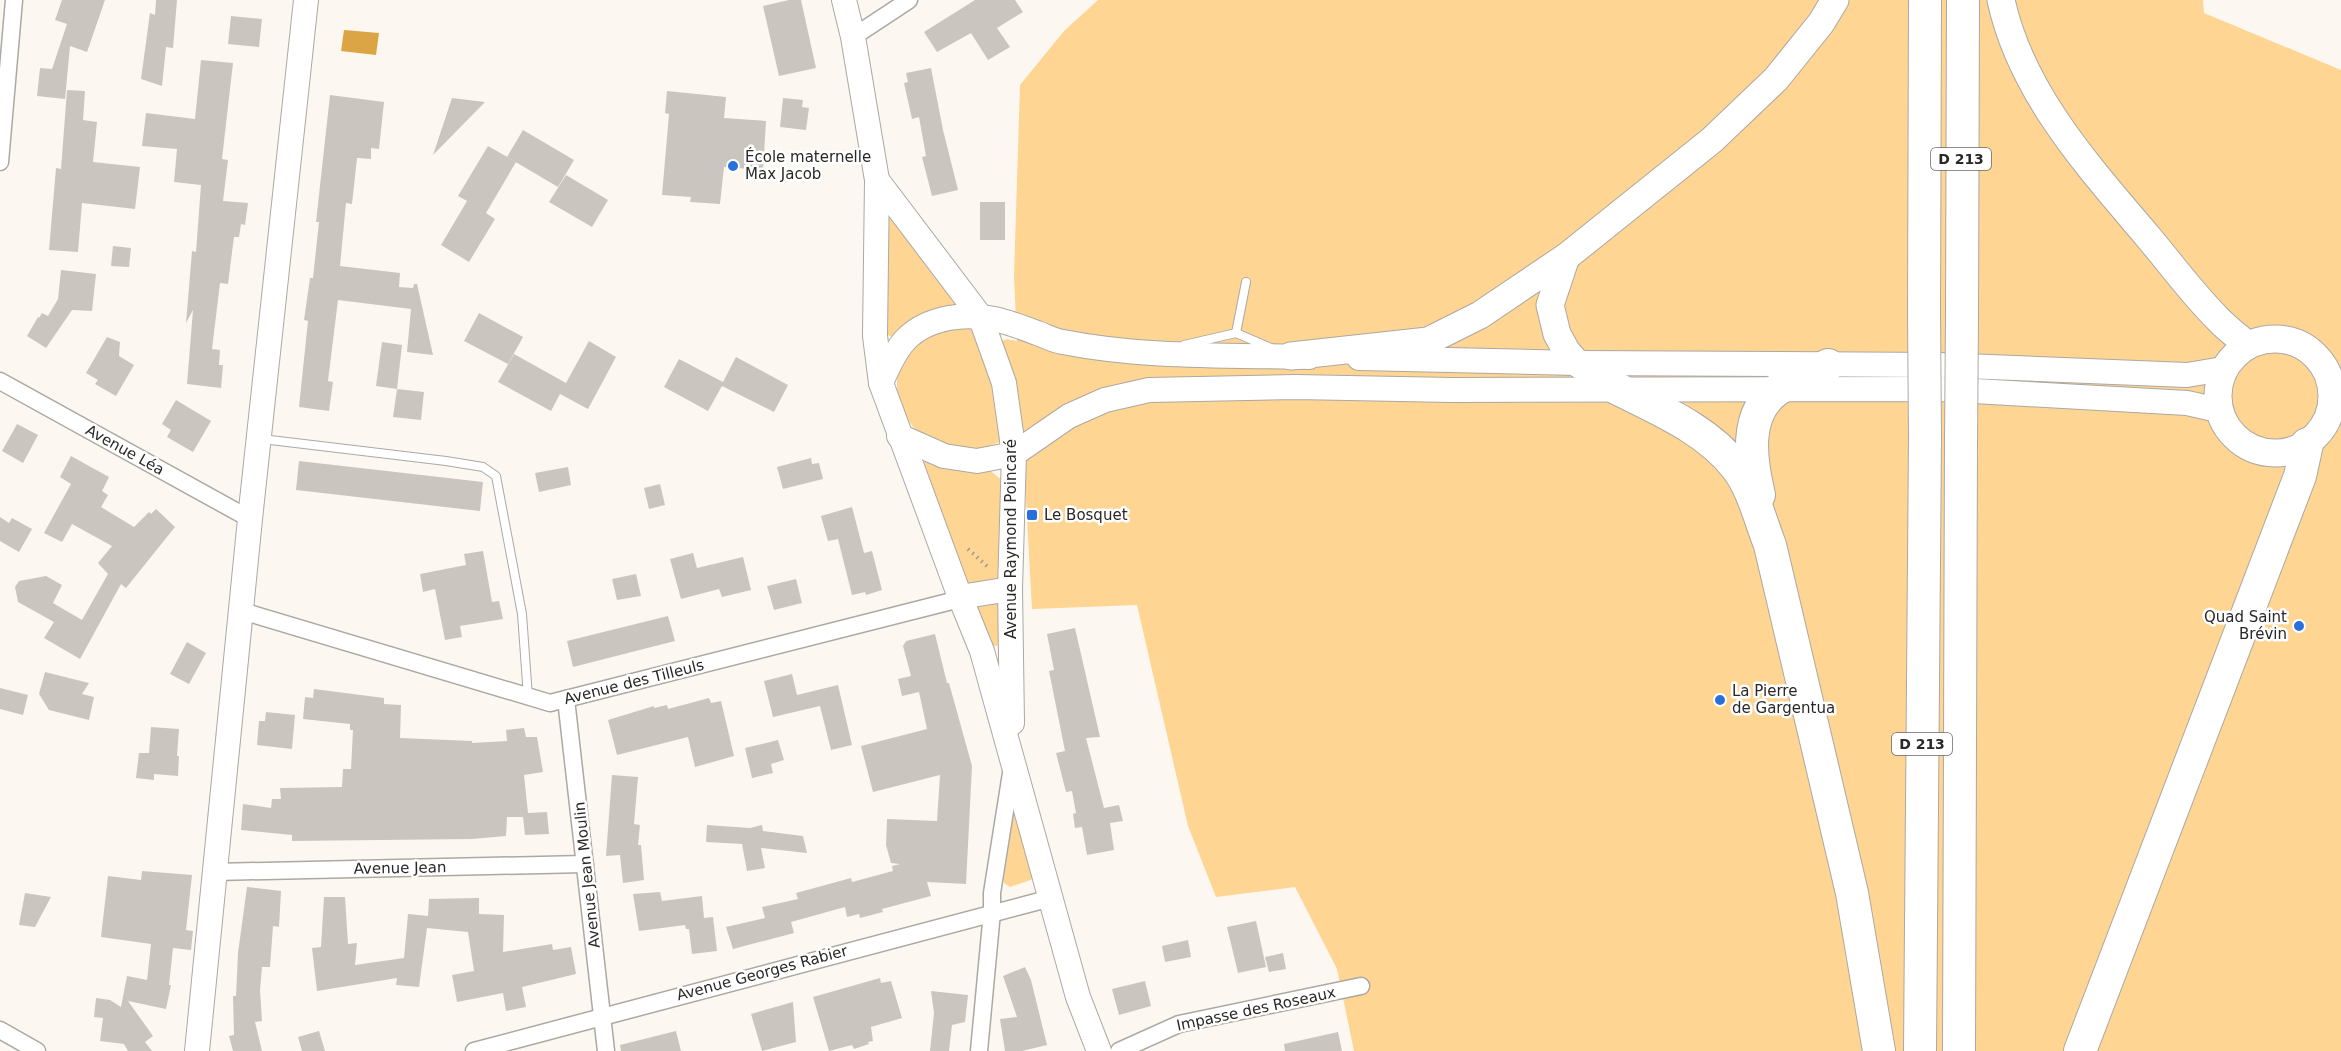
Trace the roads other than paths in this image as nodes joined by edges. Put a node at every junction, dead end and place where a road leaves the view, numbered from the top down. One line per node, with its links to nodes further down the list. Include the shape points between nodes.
1 (14, 0): 10 (street)
2 (306, 0): 31 (main road)
3 (844, 0): 9 (main road, Avenue Raymond Poincaré)
4 (909, 0): 9 (street)
5 (1836, 0): 13 (main road, via 1776,79 1720,133)
6 (1925, 0): 57 (highway, D 213, bridge)
7 (1963, 0): 58 (highway, D 213, bridge)
8 (2001, 0): 17 (main road, via 2021,64 2093,171 2217,319)
9 (853, 37): 12 (main road, Avenue Raymond Poincaré)
10 (4, 72): 11 (street)
11 (0, 162)
12 (877, 180): 15 (main road, Avenue Raymond Poincaré); 25 (main road, Avenue Raymond Poincaré, via 875,336)
13 (1566, 257): 19 (main road, via 1480,315 1428,341); 20 (main road, via 1550,305 1557,334)
14 (1246, 282): 16 (lane)
15 (980, 315): 18 (main road, via 1061,342); 25 (main road, via 948,318 916,328 895,351); 33 (main road, Avenue Raymond Poincaré, via 1004,383)
16 (1236, 333): 18 (lane); 19 (lane)
17 (2248, 345): 22 (main road, via 2264,339 2282,339 2298,343); 23 (main road)
18 (1148, 354): 19 (main road)
19 (1291, 356): 20 (main road)
20 (1577, 363): 21 (main road); 26 (main road)
21 (1828, 365): 23 (main road, via 1940,365 2187,375); 27 (highway)
22 (2333, 366): 29 (main road)
23 (2223, 369): 28 (main road, via 2218,382)
24 (0, 381): 34 (street, Avenue Léa)
25 (881, 383): 30 (main road, Avenue Raymond Poincaré)
26 (1618, 389): 27 (main road); 33 (main road, via 1149,390 1105,400 1069,416); 35 (highway, via 1709,440 1737,469)
27 (1777, 391): 28 (main road, via 1939,389 2187,403); 35 (highway, via 1755,420 1752,437 1752,465)
28 (2218, 410): 32 (main road, via 2238,441 2254,450 2290,452)
29 (2335, 415): 32 (main road)
30 (899, 436): 33 (main road, via 944,456 977,461); 37 (main road, Avenue Raymond Poincaré)
31 (258, 439): 34 (main road); 39 (lane, via 446,461 483,467 496,476 522,614)
32 (2307, 444): 59 (highway, via 2300,476)
33 (1014, 454): 36 (main road, Avenue Raymond Poincaré)
34 (250, 519): 38 (main road)
35 (1770, 545): 56 (highway, via 1852,893)
36 (1010, 580): 37 (main road); 41 (main road, Avenue Raymond Poincaré)
37 (960, 597): 40 (street, Avenue des Tilleuls); 41 (main road, Avenue Raymond Poincaré, via 982,651)
38 (242, 611): 39 (street, Avenue des Tilleuls); 43 (main road)
39 (528, 697): 40 (street, Avenue des Tilleuls, via 550,703)
40 (566, 699): 42 (street, Avenue Jean Moulin)
41 (1013, 758): 44 (main road, Avenue Raymond Poincaré); 45 (street)
42 (585, 864): 43 (street, Avenue Jean); 47 (street, Avenue Jean Moulin)
43 (215, 872): 50 (main road)
44 (1051, 898): 45 (street, Avenue Georges Rabier); 54 (main road, Avenue Raymond Poincaré, via 1078,997)
45 (992, 912): 47 (street, Avenue Georges Rabier); 53 (street)
46 (1361, 986): 55 (street, Impasse des Roseaux, via 1179,1024)
47 (603, 1015): 51 (street, Avenue Georges Rabier); 52 (street, Avenue Jean Moulin)
48 (0, 1030): 49 (street)
49 (37, 1051)
50 (197, 1051)
51 (474, 1051)
52 (606, 1051)
53 (979, 1051)
54 (1099, 1051)
55 (1119, 1051)
56 (1879, 1051)
57 (1920, 1051)
58 (1959, 1051)
59 (2080, 1051)

